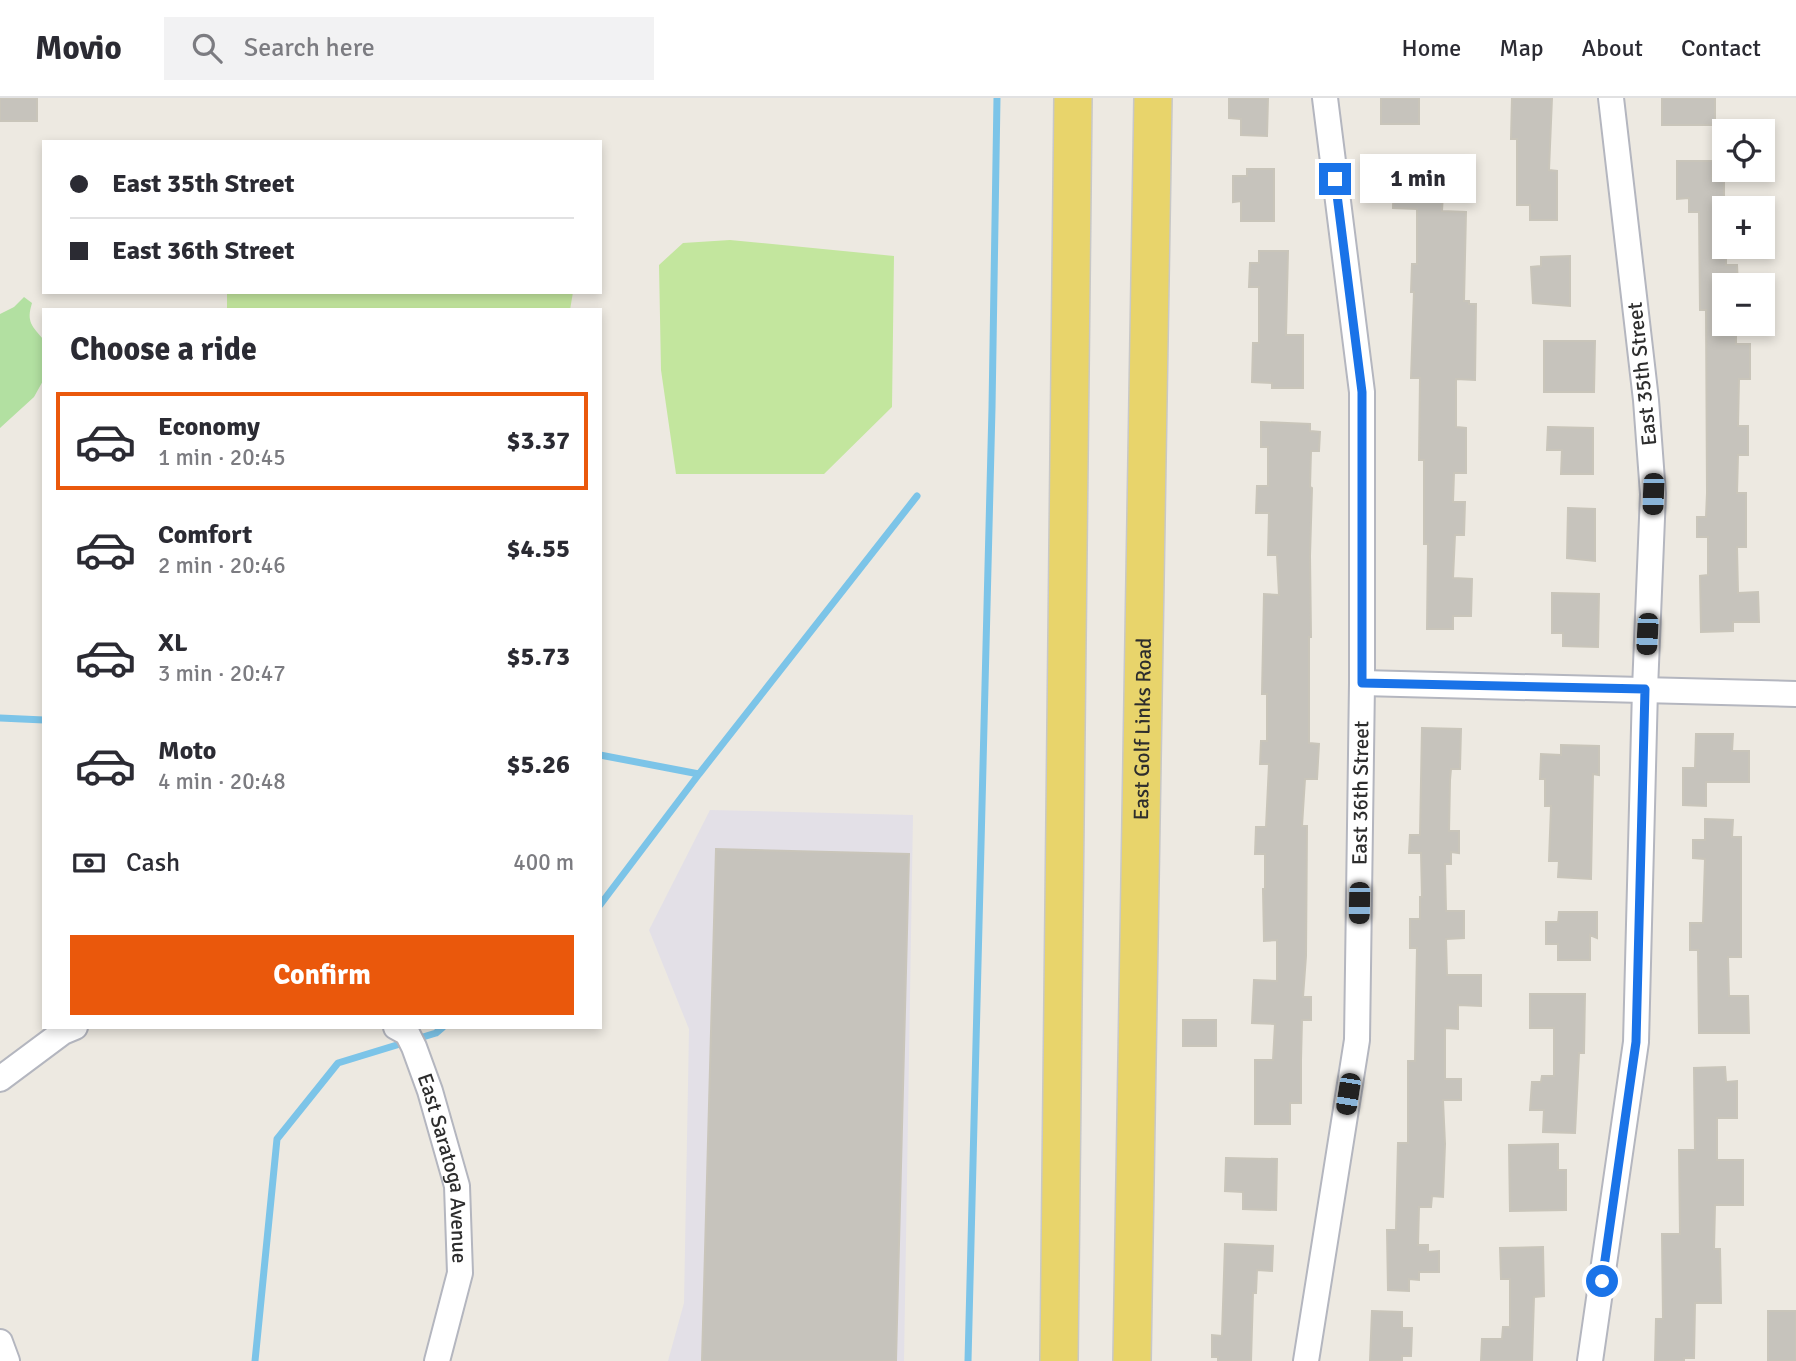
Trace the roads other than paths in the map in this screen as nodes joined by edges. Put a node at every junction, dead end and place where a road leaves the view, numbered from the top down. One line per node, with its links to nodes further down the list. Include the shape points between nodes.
1 (1073, 98): 14 (main road)
2 (1153, 98): 15 (main road, East Golf Links Road)
3 (1325, 98): 5 (street, East 36th Street, via 1362,392)
4 (1611, 98): 6 (street, East 35th Street, via 1653,494)
5 (1362, 683): 6 (street); 16 (street, East 36th Street, via 1357,1040)
6 (1645, 689): 7 (street); 17 (street, East 35th Street, via 1636,1042)
7 (1796, 694)
8 (71, 1029): 10 (street)
9 (400, 1029): 13 (street, East Saratoga Avenue, via 414,1047 457,1186 460,1273)
10 (0, 1079)
11 (0, 1342): 12 (street)
12 (7, 1361)
13 (437, 1361)
14 (1059, 1361)
15 (1132, 1361)
16 (1306, 1361)
17 (1590, 1361)

